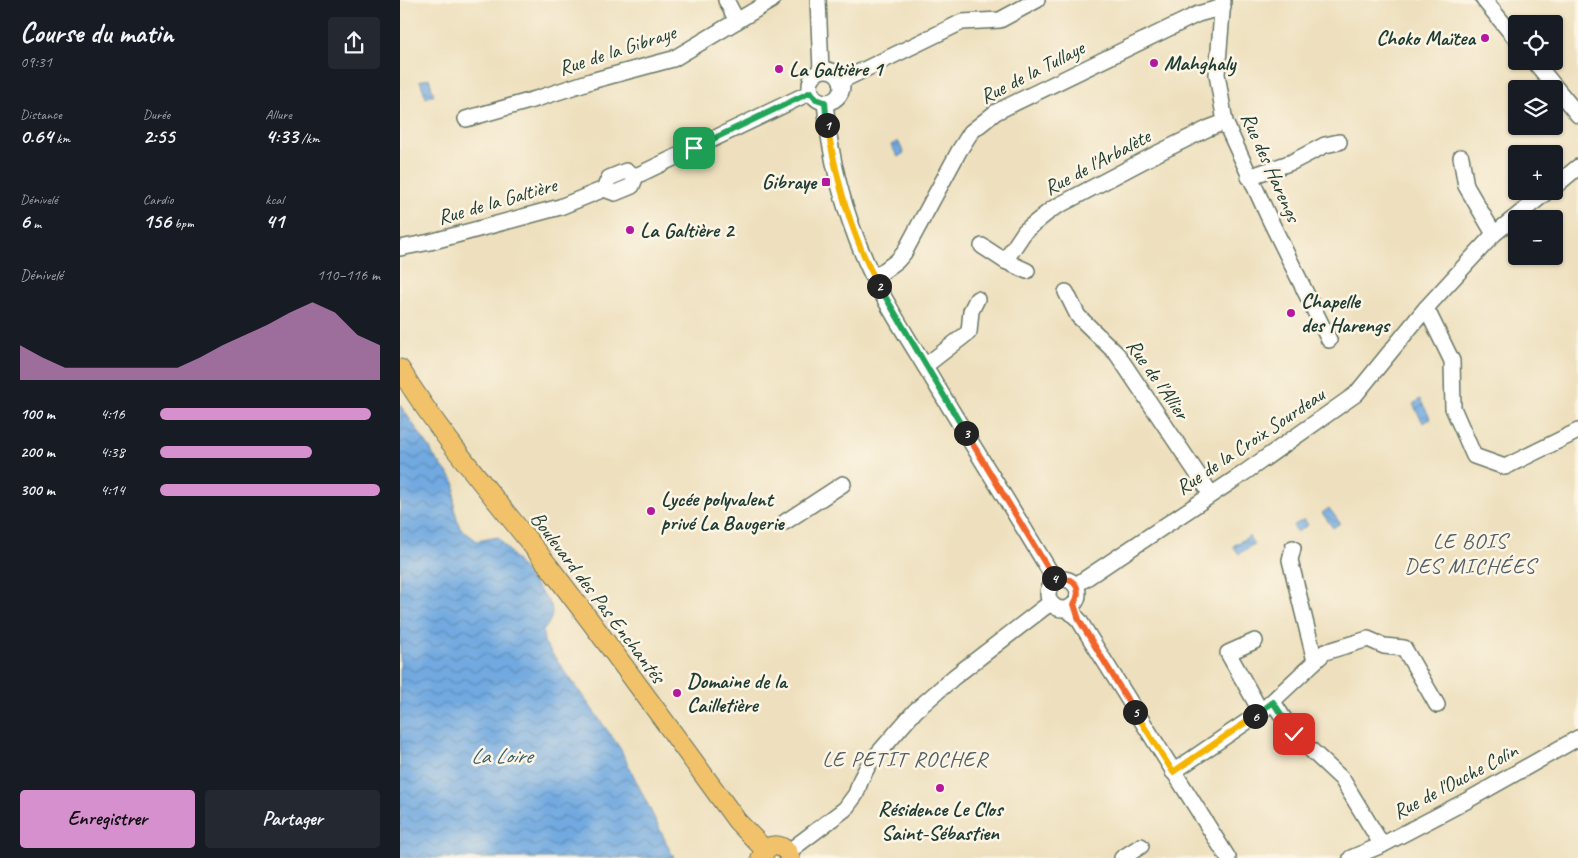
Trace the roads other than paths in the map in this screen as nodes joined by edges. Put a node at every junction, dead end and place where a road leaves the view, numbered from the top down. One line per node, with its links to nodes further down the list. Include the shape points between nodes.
1 (726, 0): 7 (street)
2 (772, 0): 7 (street, Rue de la Gibraye)
3 (818, 0): 9 (street)
4 (1037, 0): 11 (street, via 1000,20 962,22)
5 (1484, 0): 8 (street)
6 (1223, 3): 16 (street, Rue des Harengs, via 1217,74); 28 (street, Rue de la Tullaye, via 996,112 984,121 971,132 959,151 904,253)
7 (736, 22): 15 (street, Rue de la Gibraye, via 673,59)
8 (1508, 29)
9 (821, 70): 11 (street, via 834,72); 12 (street, via 811,79)
10 (1541, 70): 14 (street)
11 (841, 82): 13 (street, via 838,95)
12 (811, 92): 13 (street, via 816,99); 25 (street, Rue de la Galtière, via 636,176 626,171 609,178 604,189 560,207)
13 (825, 102): 28 (street, via 840,185 849,217)
14 (1578, 115)
15 (466, 118)
16 (1225, 122): 20 (street, Rue des Harengs); 26 (street, Rue de l'Arbalète, via 1052,209 1025,231)
17 (1339, 142): 20 (street)
18 (1461, 157): 23 (street, via 1466,186)
19 (1578, 167): 21 (street)
20 (1249, 177): 32 (street, Rue des Harengs)
21 (1563, 180)
22 (1537, 200): 23 (street, Rue de la Croix Sourdeau)
23 (1494, 234): 31 (street, Rue de la Croix Sourdeau)
24 (982, 246): 26 (street)
25 (400, 248)
26 (1005, 261): 27 (street)
27 (1027, 271)
28 (874, 278): 33 (street)
29 (1066, 292): 37 (street, Rue de l'Allier, via 1078,316 1117,354)
30 (977, 299): 33 (street, via 971,311 969,332)
31 (1426, 308): 35 (street, via 1452,361 1453,408 1474,456 1505,467); 37 (street, Rue de la Croix Sourdeau, via 1356,394)
32 (1329, 340)
33 (925, 366): 40 (street)
34 (400, 369): 53 (main road, Boulevard des Pas Enchantés, via 465,462 550,568)
35 (1578, 431)
36 (843, 484): 38 (street)
37 (1211, 494): 41 (street, Rue de la Croix Sourdeau)
38 (785, 522)
39 (1293, 548): 45 (street, via 1290,560)
40 (1055, 580): 41 (street, via 1069,579); 42 (street, via 1048,588)
41 (1076, 585): 43 (street, via 1078,599)
42 (1050, 603): 43 (street, via 1056,608); 54 (street, via 915,711 869,764 856,794 845,809)
43 (1071, 607): 50 (street)
44 (1255, 641): 48 (street, via 1228,653)
45 (1314, 661): 46 (street); 47 (street, via 1325,652 1368,639 1384,646 1404,648)
46 (1273, 702): 48 (street); 51 (street, via 1294,734 1342,779)
47 (1437, 705)
48 (1261, 712): 50 (street)
49 (1578, 738): 51 (street, Rue de l'Ouche Colin)
50 (1173, 772): 56 (street)
51 (1382, 845): 57 (street, Rue de l'Ouche Colin)
52 (1141, 846): 55 (street)
53 (763, 854): 54 (main road, via 776,846)
54 (789, 855)
55 (1122, 858)
56 (1228, 858)
57 (1351, 858)

